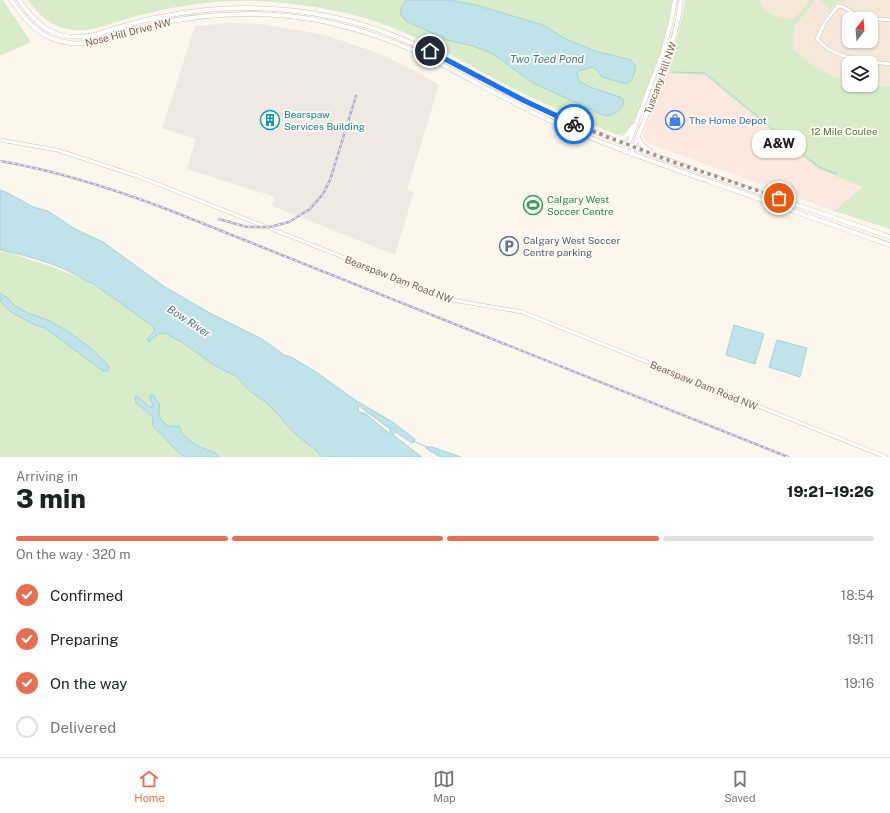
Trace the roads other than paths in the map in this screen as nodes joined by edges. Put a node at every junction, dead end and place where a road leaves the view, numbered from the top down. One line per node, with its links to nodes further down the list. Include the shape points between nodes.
1 (11, 0): 13 (street, Nose Hill Drive NW, via 33,28 50,38 69,43 90,42 147,26 215,15 273,15 310,19 345,27 383,38 417,52 536,114)
2 (19, 0): 10 (street, Nose Hill Drive NW, via 32,18 44,27 72,37 84,37 159,17 221,8 276,9 340,19 408,41 537,107)
3 (675, 0): 7 (street, Tuscany Hill NW, via 663,52)
4 (682, 0): 8 (street, Tuscany Hill NW, via 671,48)
5 (890, 20): 6 (street, via 865,17 838,6 825,22 817,39 842,55)
6 (890, 64)
7 (638, 117): 10 (street, via 625,137); 11 (street, Tuscany Hill NW)
8 (638, 137): 12 (street, Tuscany Hill NW); 15 (street, via 644,148)
9 (0, 140): 18 (street, Bearspaw Dam Road NW, via 57,150 137,176 452,300 522,312)
10 (616, 140): 11 (street, Nose Hill Drive NW)
11 (628, 145): 12 (street, Nose Hill Drive NW); 13 (street, Tuscany Hill NW)
12 (634, 147): 14 (street, Tuscany Hill NW); 15 (street, Nose Hill Drive NW)
13 (625, 152): 14 (street, Nose Hill Drive NW)
14 (631, 154): 17 (street, Nose Hill Drive NW)
15 (668, 160): 16 (street, Nose Hill Drive NW)
16 (890, 237)
17 (890, 244)
18 (886, 457)

